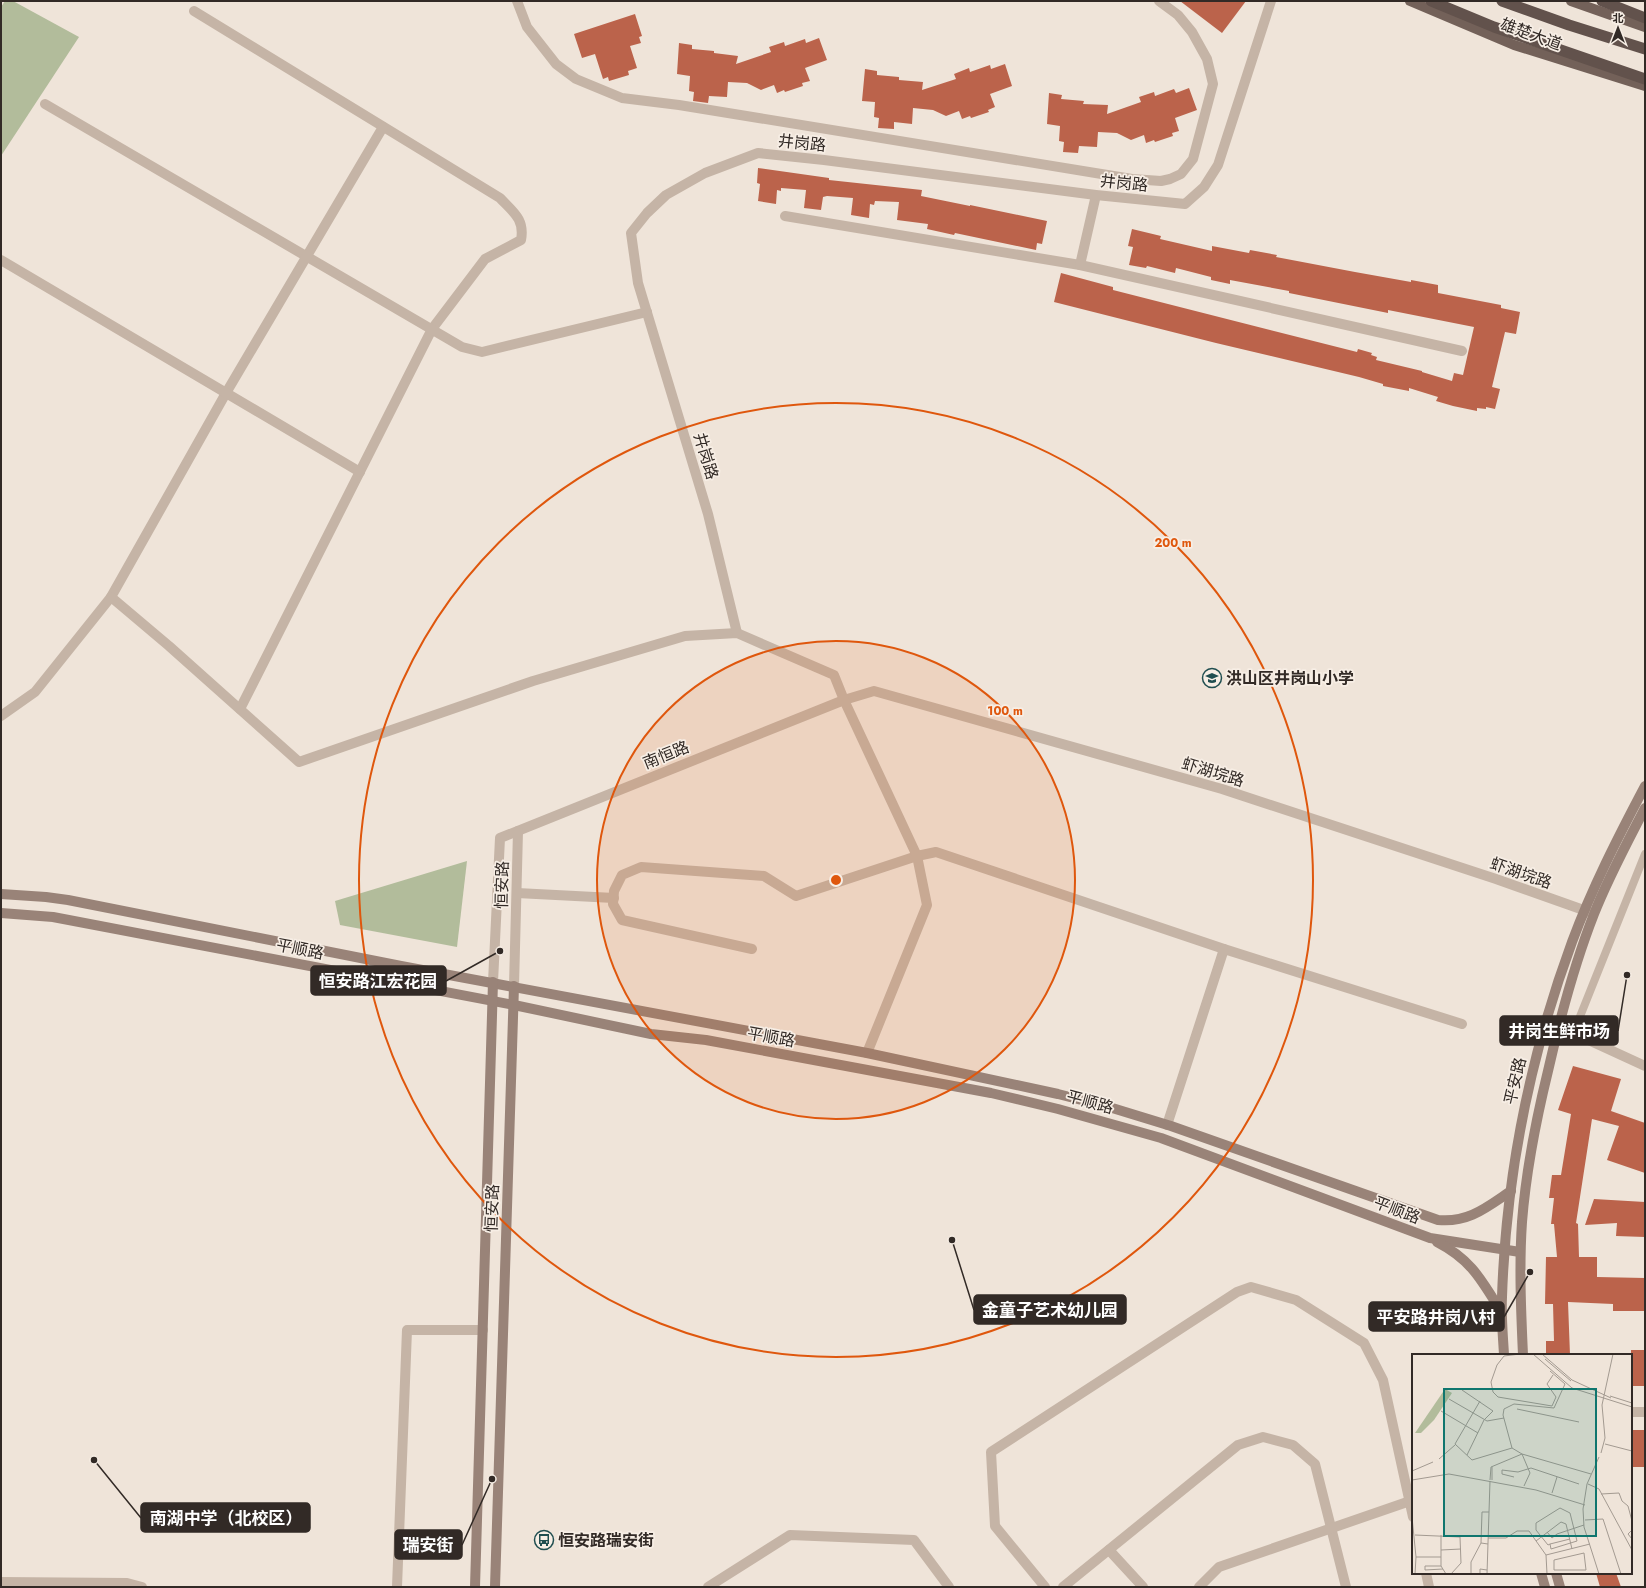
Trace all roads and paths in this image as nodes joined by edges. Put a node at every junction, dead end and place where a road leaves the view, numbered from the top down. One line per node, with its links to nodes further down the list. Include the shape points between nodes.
1 (517, 1): 2 (street, via 527,26 556,64 576,79 622,98 687,106 1132,180 1161,181 1170,180 1181,174 1192,159 1213,84 1207,59 1192,32 1178,15)
2 (1159, 1)
3 (1271, 1): 17 (street, 井岗路, via 1218,165 1204,187 1185,204)
4 (1410, 1): 14 (main road, 雄楚大道, via 1514,45)
5 (1431, 1): 13 (highway, via 1494,27)
6 (1502, 1): 12 (highway)
7 (1571, 1): 11 (main road)
8 (1602, 1): 10 (highway)
9 (194, 11): 16 (street)
10 (1645, 18)
11 (1645, 27)
12 (1645, 49)
13 (1645, 79)
14 (1645, 86)
15 (45, 104): 19 (street)
16 (383, 127): 19 (street); 23 (street, via 500,198 521,222 521,240 485,259)
17 (1096, 195): 21 (street); 22 (street, 井岗路, via 758,153 706,173 666,195 631,233 638,283)
18 (784, 216): 21 (street)
19 (306, 256): 23 (street); 25 (street)
20 (1, 260): 25 (street)
21 (1080, 266): 24 (street)
22 (647, 312): 23 (street, via 482,352 462,347); 28 (street, 井岗路, via 708,514)
23 (432, 329): 26 (street)
24 (1462, 351)
25 (226, 393): 26 (street); 27 (street)
26 (360, 472): 30 (street)
27 (112, 597): 30 (street); 31 (street, via 35,692)
28 (737, 633): 29 (street, via 834,675); 30 (street, via 685,636 532,681 299,762)
29 (844, 700): 34 (street, 南恒路); 37 (street); 41 (street, 虾湖垸路, via 874,691 1199,783)
30 (240, 709)
31 (1, 716)
32 (1645, 786): 41 (main road, 平安路, via 1607,861)
33 (1645, 808): 41 (main road, 平安路)
34 (518, 831): 35 (street, 南恒路); 38 (street, 恒安路)
35 (500, 838): 45 (street, 恒安路)
36 (1645, 854): 51 (lane)
37 (917, 856): 40 (street, via 796,896 764,876 641,867 622,875 614,891); 44 (street, via 936,852); 52 (street, via 928,905)
38 (517, 893): 40 (street); 46 (street, 恒安路)
39 (1, 894): 45 (main road, 平顺路, via 68,900)
40 (614, 898): 43 (street, via 613,904 622,920)
41 (1590, 912): 50 (main road, 平安路); 55 (main road, 平安路, via 1572,943 1534,1062)
42 (1, 913): 47 (main road, 平顺路, via 53,917)
43 (752, 949)
44 (1224, 950): 49 (street); 54 (street)
45 (493, 982): 46 (main road, 平顺路); 47 (main road, 恒安路)
46 (514, 986): 48 (main road, 恒安路); 52 (main road, 平顺路)
47 (492, 1001): 48 (main road, 平顺路); 60 (main road, 恒安路)
48 (514, 1005): 56 (main road, 平顺路, via 651,1034 706,1040 991,1093 1058,1109 1184,1145); 75 (main road, 恒安路)
49 (1462, 1024)
50 (1558, 1026): 51 (street); 58 (main road, 平安路, via 1532,1142)
51 (1573, 1034): 53 (street)
52 (866, 1053): 54 (main road, 平顺路, via 1058,1094)
53 (1645, 1066)
54 (1167, 1125): 55 (main road, 平顺路, via 1438,1220 1455,1221 1470,1217)
55 (1511, 1191): 57 (main road, 平安路)
56 (1430, 1238): 57 (main road, 平顺路); 59 (main road, via 1462,1257 1479,1275)
57 (1504, 1250): 58 (main road, 平顺路); 59 (main road, 平安路)
58 (1520, 1252): 62 (main road, 平安路)
59 (1502, 1314): 61 (main road, 平安路)
60 (483, 1330): 73 (street, via 407,1330); 74 (main road, 恒安路)
61 (1504, 1354)
62 (1523, 1354)
63 (1632, 1412): 64 (street)
64 (1645, 1412)
65 (1411, 1501): 66 (street); 78 (street, via 1383,1380 1364,1344 1296,1300 1251,1287 1237,1292 991,1452 995,1526)
66 (1331, 1528): 67 (street, via 1315,1464 1293,1444 1263,1437 1238,1444); 81 (street, via 1219,1567); 82 (street)
67 (1109, 1550): 79 (street); 80 (street)
68 (1426, 1574): 83 (street)
69 (1541, 1574): 84 (main road)
70 (1556, 1574): 85 (main road)
71 (1, 1582): 72 (street, via 127,1583)
72 (142, 1587)
73 (397, 1587)
74 (476, 1587)
75 (495, 1587)
76 (708, 1587): 77 (street, via 790,1535 914,1540)
77 (949, 1587)
78 (1045, 1587)
79 (1063, 1587)
80 (1143, 1587)
81 (1199, 1587)
82 (1346, 1587)
83 (1429, 1587)
84 (1545, 1587)
85 (1560, 1587)

